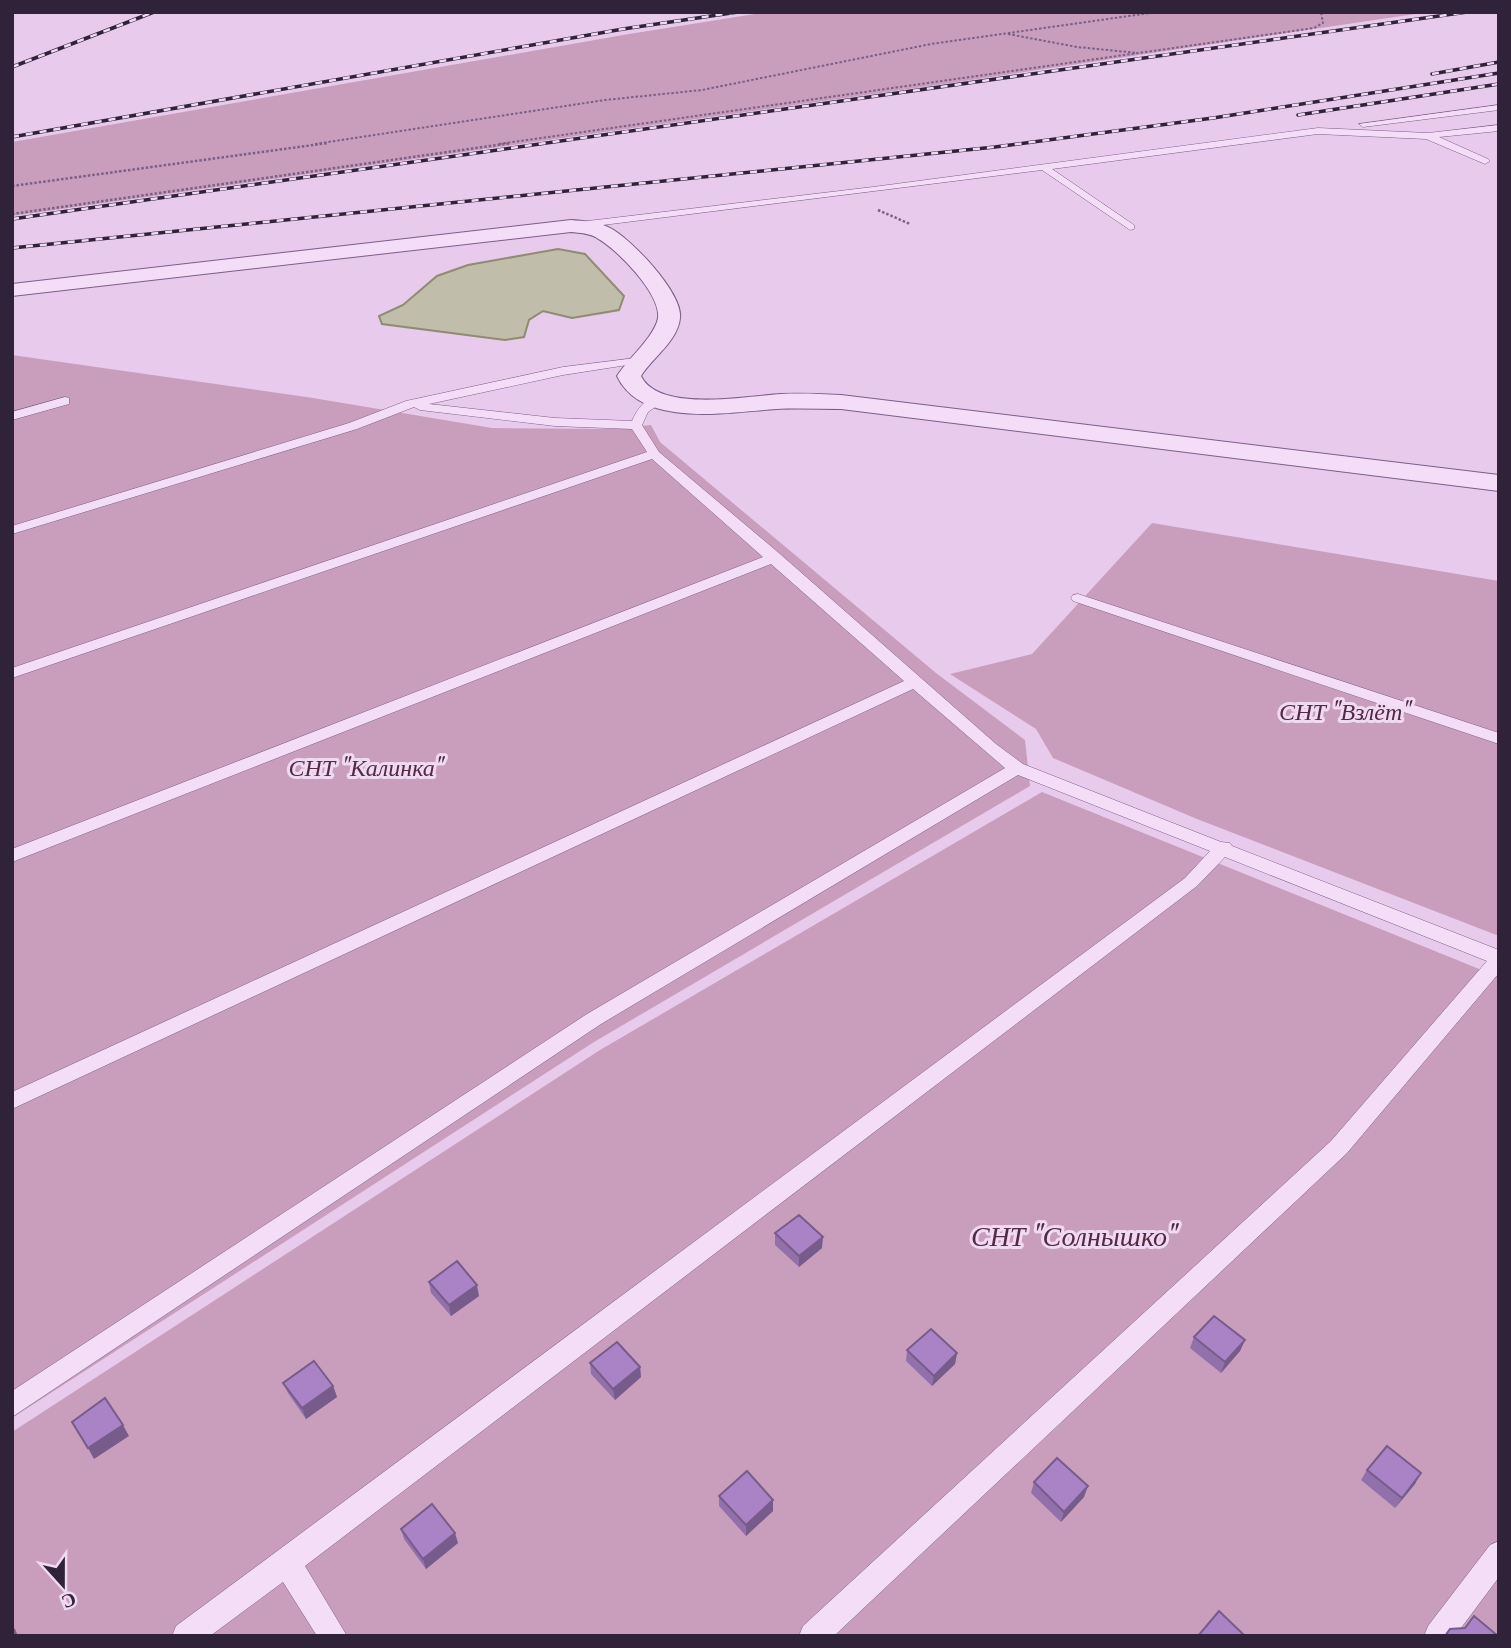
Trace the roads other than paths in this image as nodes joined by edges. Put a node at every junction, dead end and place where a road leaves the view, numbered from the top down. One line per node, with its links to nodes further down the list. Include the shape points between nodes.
1 (1499, 107): 3 (lane)
2 (1499, 128): 4 (lane)
3 (1318, 131): 4 (lane); 6 (lane)
4 (1428, 136): 5 (lane)
5 (1485, 161)
6 (1042, 166): 7 (lane); 8 (lane)
7 (571, 226): 9 (street); 10 (street, via 606,234 665,296 669,321)
8 (1130, 226)
9 (12, 290)
10 (636, 361): 11 (street, via 629,376 634,387); 13 (lane)
11 (657, 400): 15 (lane, via 643,410); 17 (street, via 695,405 841,402)
12 (65, 401): 14 (lane)
13 (410, 404): 15 (lane, via 508,419); 18 (lane, via 353,426)
14 (12, 416)
15 (636, 425): 16 (lane)
16 (653, 454): 19 (lane); 21 (lane)
17 (1499, 483)
18 (12, 530)
19 (775, 557): 22 (lane); 26 (lane)
20 (1078, 598): 23 (lane)
21 (12, 673)
22 (916, 682): 24 (lane); 28 (lane)
23 (1499, 739)
24 (1017, 768): 25 (lane); 29 (lane, via 594,1019)
25 (1224, 847): 27 (lane); 31 (lane, via 1191,882)
26 (12, 856)
27 (1499, 959): 34 (lane, via 1339,1147)
28 (12, 1101)
29 (12, 1405)
30 (1499, 1554): 35 (lane)
31 (287, 1563): 32 (lane); 33 (lane)
32 (186, 1636)
33 (333, 1636)
34 (813, 1636)
35 (1438, 1636)

